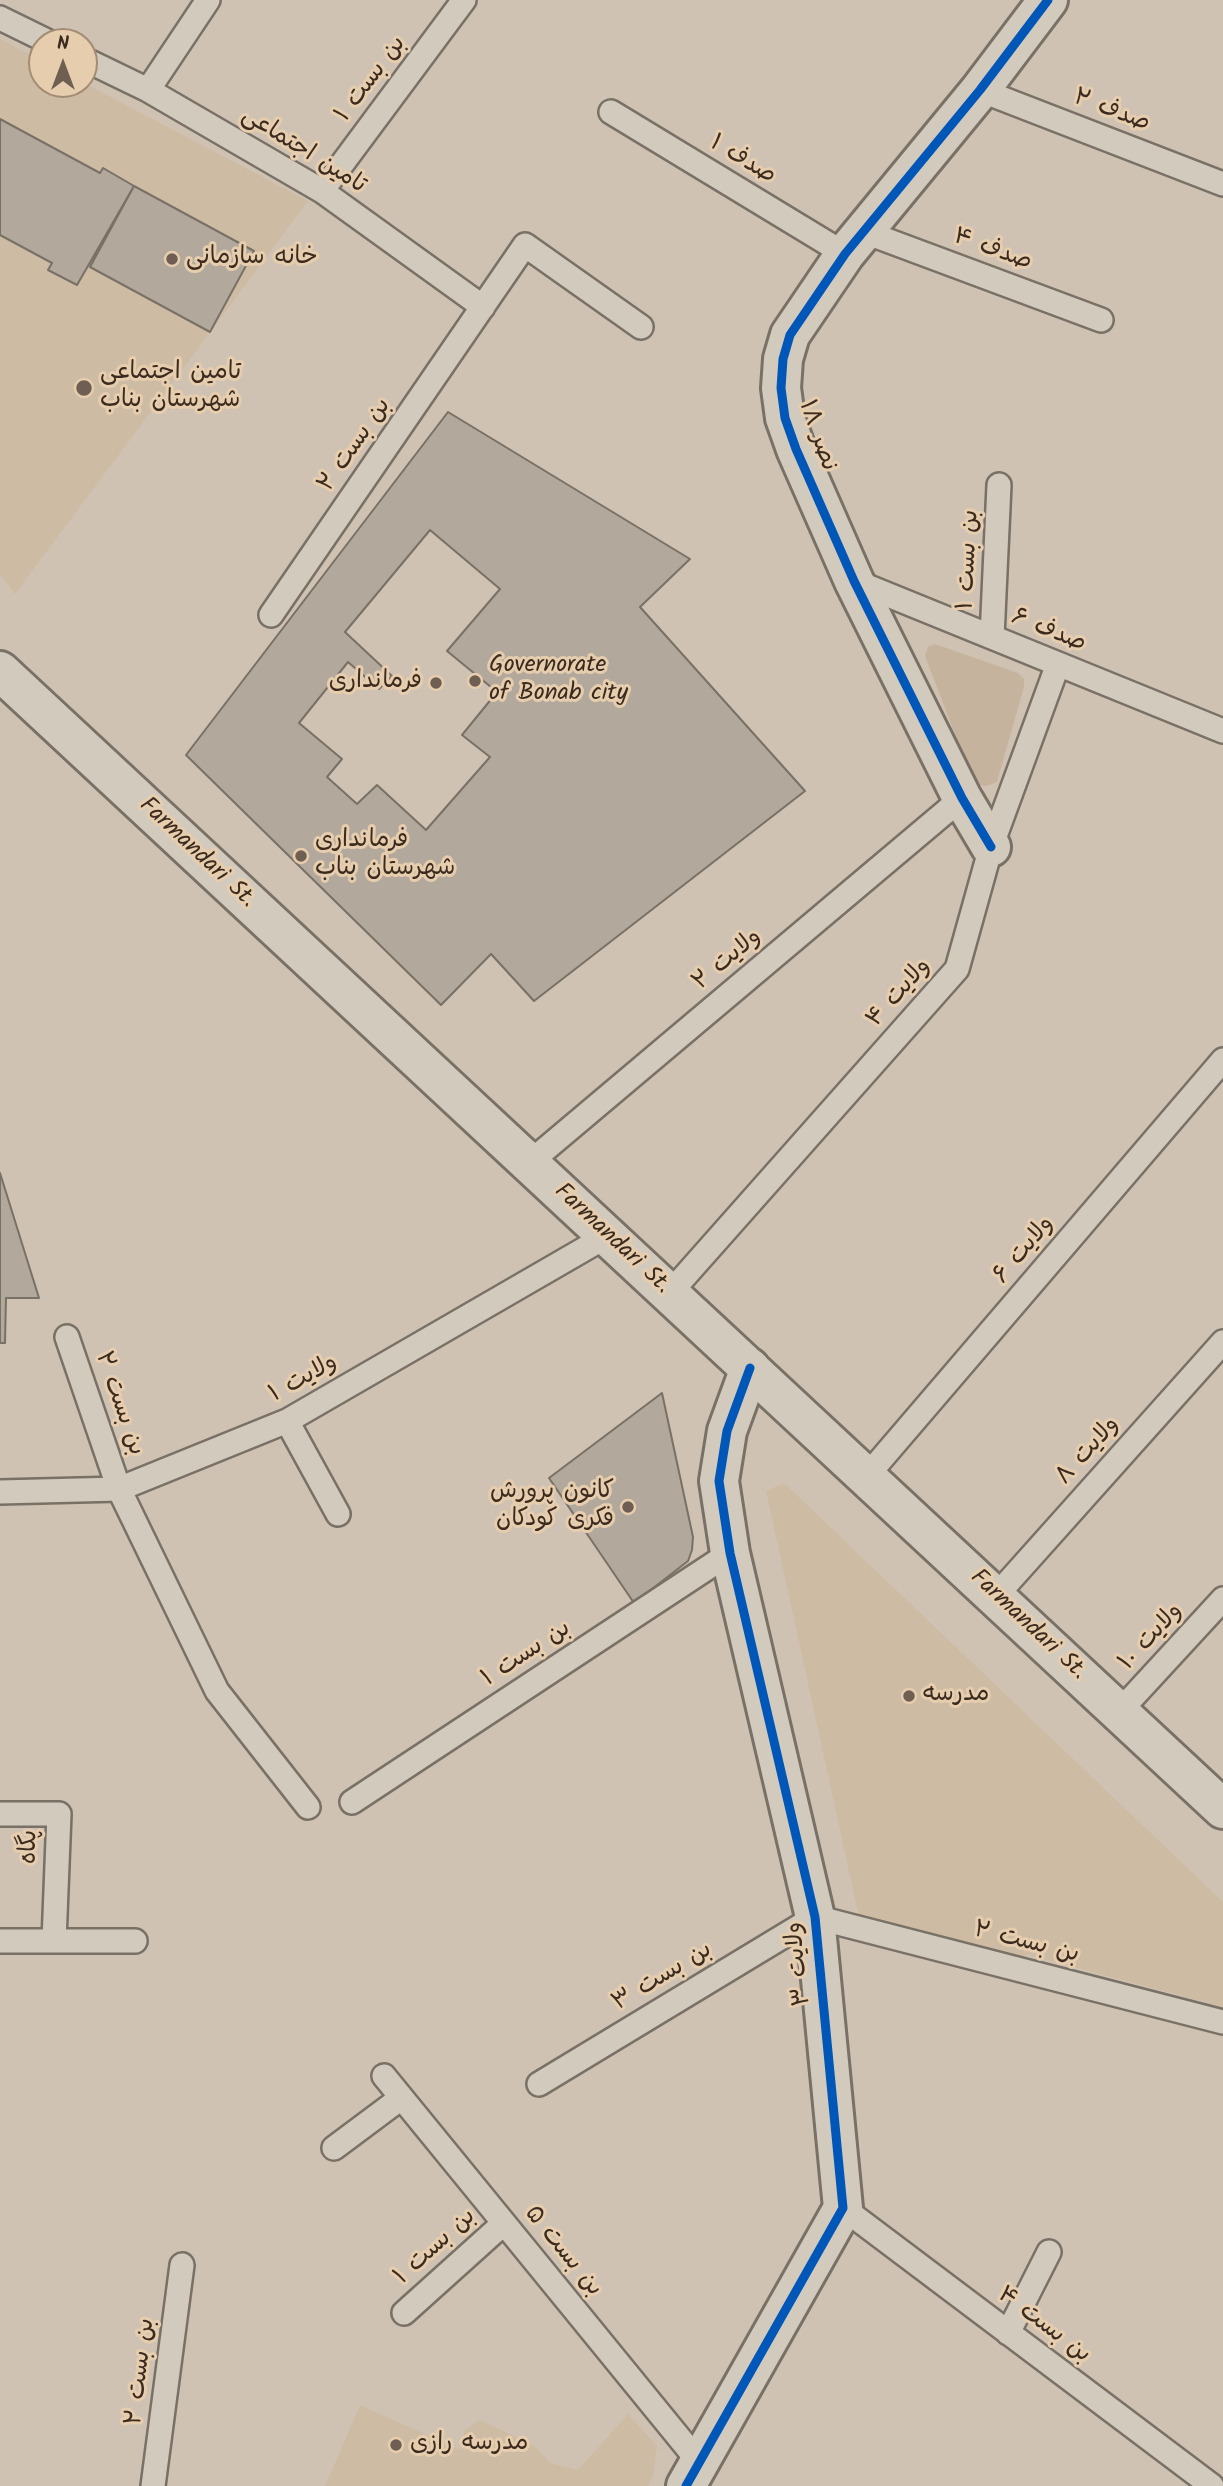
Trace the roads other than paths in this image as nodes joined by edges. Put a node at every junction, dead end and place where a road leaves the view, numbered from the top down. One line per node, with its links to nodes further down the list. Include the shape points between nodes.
1 (208, 0): 7 (lane)
2 (464, 0): 11 (lane, بن بست ۱)
3 (1048, 0): 8 (street, نصر ۱۸)
4 (0, 18): 5 (lane)
5 (28, 32)
6 (98, 66): 7 (lane, تامین اجتماعی)
7 (148, 90): 11 (lane, تامین اجتماعی)
8 (980, 90): 10 (lane, صدف ۲); 12 (street, نصر ۱۸)
9 (611, 112): 12 (lane, صدف ۱)
10 (1223, 184)
11 (322, 191): 13 (lane, تامین اجتماعی)
12 (855, 243): 14 (lane, صدف ۴); 17 (street, نصر ۱۸, via 790,335 781,388 796,449)
13 (483, 307): 15 (lane, via 525,245); 18 (lane, بن بست ۲)
14 (1101, 320)
15 (641, 327)
16 (999, 485): 19 (lane, بن بست ۱)
17 (854, 581): 19 (lane, صدف ۶); 23 (street, نصر ۱۸)
18 (271, 615)
19 (992, 637): 20 (lane, صدف ۶)
20 (1058, 664): 22 (lane, صدف ۶); 24 (lane, ولایت ۴)
21 (0, 671): 26 (street, Farmandari St.)
22 (1223, 731)
23 (962, 799): 24 (street, نصر ۱۸); 26 (lane, ولایت ۲)
24 (991, 847): 28 (lane, ولایت ۴, via 957,970)
25 (1223, 1060): 33 (lane, ولایت ۶)
26 (528, 1163): 27 (street, Farmandari St.)
27 (607, 1236): 28 (street, Farmandari St.); 32 (lane, ولایت ۱)
28 (669, 1294): 31 (street, Farmandari St.)
29 (67, 1337): 34 (lane, بن بست ۲)
30 (1223, 1342): 38 (lane, ولایت ۸)
31 (750, 1368): 33 (street, Farmandari St.); 37 (street, ولایت ۳, via 727,1431 719,1481)
32 (287, 1421): 34 (lane, ولایت ۱); 36 (lane)
33 (866, 1477): 38 (street, Farmandari St.)
34 (120, 1489): 35 (lane, ولایت ۱); 42 (lane, via 217,1691)
35 (0, 1492)
36 (338, 1514)
37 (730, 1552): 41 (lane, بن بست ۱); 45 (street, ولایت ۳)
38 (995, 1597): 40 (street, Farmandari St.)
39 (1223, 1599): 40 (lane, ولایت ۱۰)
40 (1119, 1712): 43 (street, Farmandari St.)
41 (352, 1802)
42 (307, 1807)
43 (1223, 1809)
44 (0, 1814): 47 (lane, پگاه, via 59,1814)
45 (815, 1917): 49 (lane, بن بست ۲); 51 (lane, بن بست ۳); 54 (street, ولایت ۳)
46 (0, 1941): 47 (lane)
47 (54, 1941): 48 (lane)
48 (135, 1941)
49 (1223, 2022)
50 (384, 2076): 52 (lane, بن بست ۵)
51 (539, 2084)
52 (401, 2098): 53 (lane); 55 (lane, بن بست ۵)
53 (334, 2147)
54 (843, 2208): 59 (lane, بن بست ۴); 60 (street)
55 (504, 2223): 58 (lane, بن بست ۱); 60 (lane, بن بست ۵)
56 (1049, 2252): 59 (lane)
57 (182, 2265): 61 (lane, بن بست ۲)
58 (404, 2313)
59 (1008, 2333): 62 (lane, بن بست ۴)
60 (692, 2474)
61 (153, 2486)
62 (1212, 2486)

